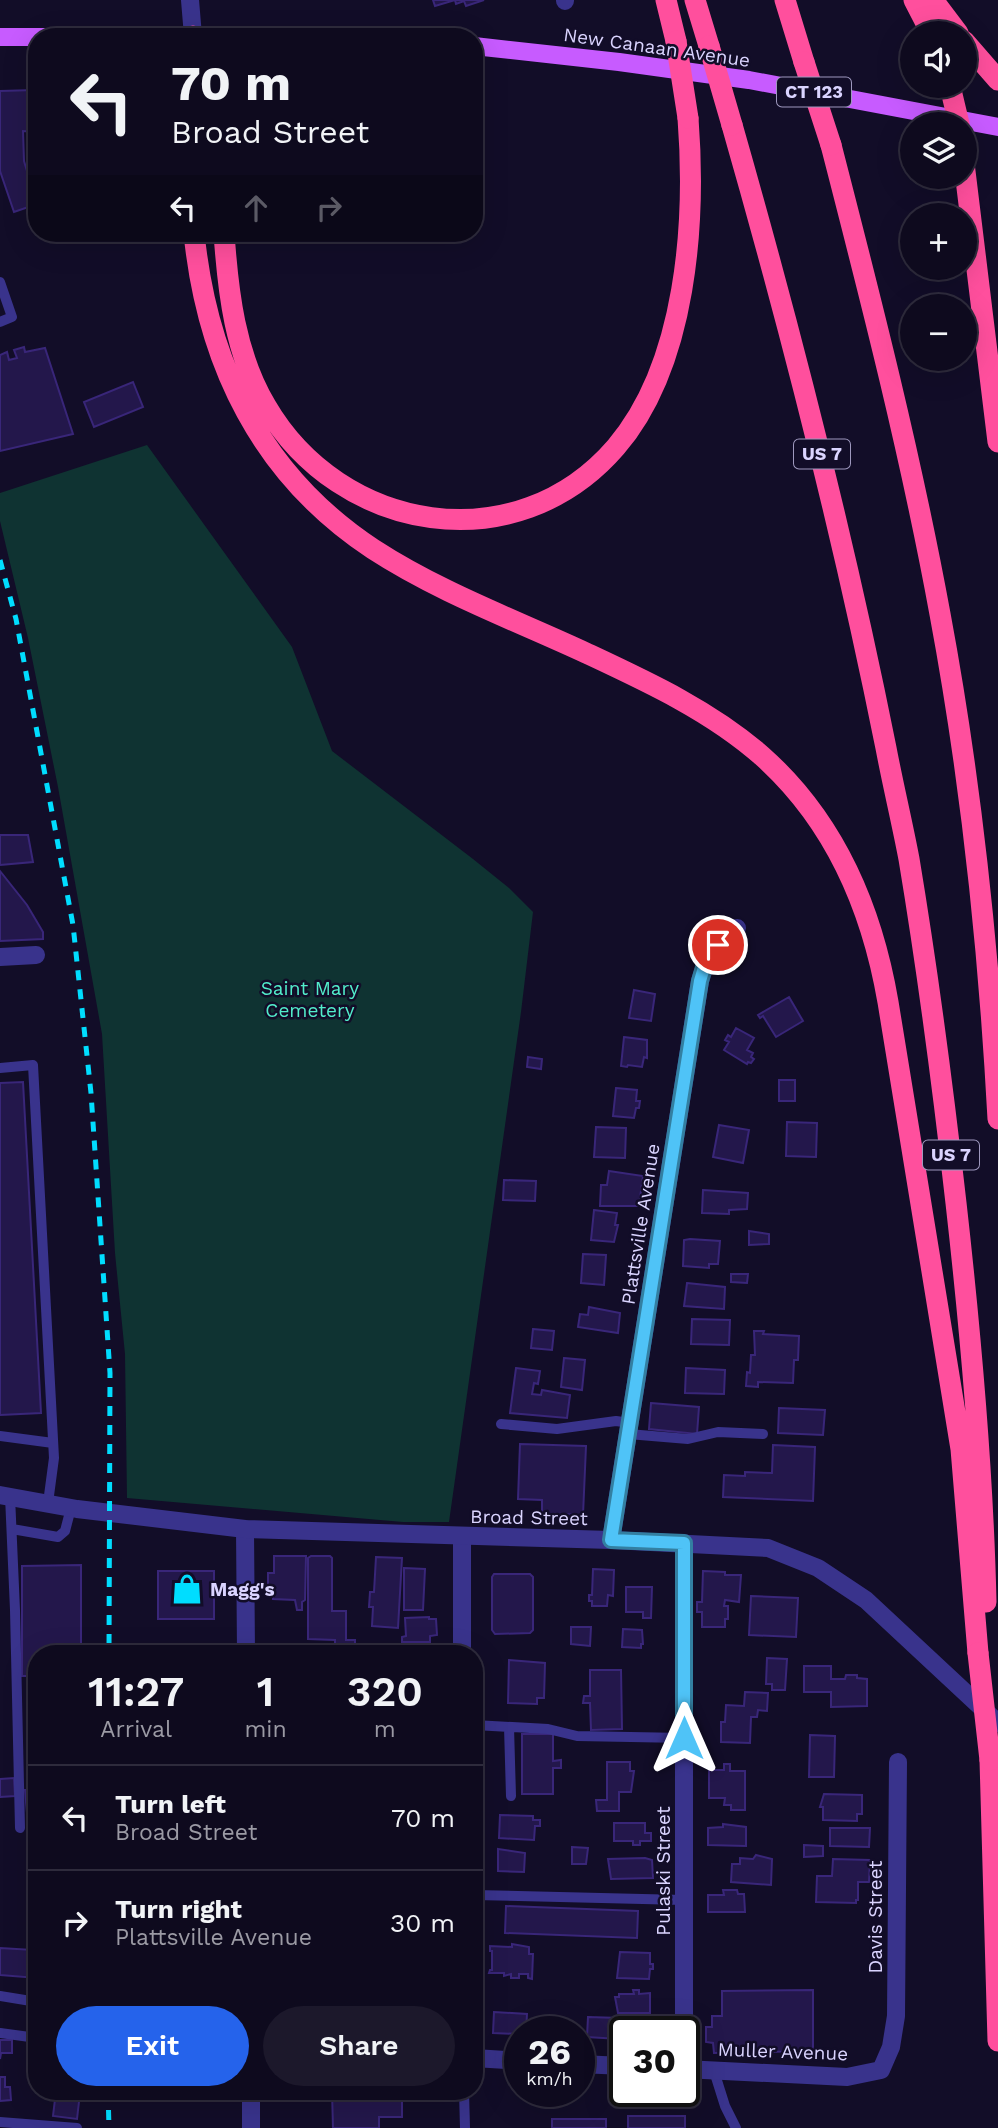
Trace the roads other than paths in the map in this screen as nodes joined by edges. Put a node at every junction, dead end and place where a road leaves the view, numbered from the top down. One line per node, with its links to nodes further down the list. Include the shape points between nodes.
1 (190, 0): 9 (street)
2 (667, 0): 20 (highway, bridge, via 688,118 690,215 682,285 664,358 645,402 616,447 574,484 540,502 494,517 463,520 389,509 338,485 298,451 265,405 245,360 233,312)
3 (695, 0): 44 (highway, US 7, bridge, via 822,455 908,856 962,1263 980,1467)
4 (785, 0): 28 (highway, bridge, via 831,145 881,340 941,617 972,831)
5 (914, 0): 7 (highway)
6 (933, 0): 8 (highway)
7 (925, 21)
8 (949, 21)
9 (192, 28)
10 (0, 37): 11 (main road)
11 (28, 37)
12 (483, 47): 15 (main road, New Canaan Avenue / CT 123, via 749,80)
13 (977, 56): 14 (highway)
14 (998, 80)
15 (909, 112)
16 (977, 124): 17 (main road, New Canaan Avenue / CT 123)
17 (998, 127)
18 (967, 189): 23 (highway)
19 (195, 242): 44 (highway, via 205,304 228,377 273,454 311,497 351,533 398,564 629,673 715,720 783,776 848,868 876,942 891,1016 961,1449)
20 (225, 242)
21 (0, 282): 22 (lane, via 12,317)
22 (0, 322)
23 (998, 442)
24 (737, 928): 30 (street, Plattsville Avenue, via 718,945 700,981)
25 (36, 955): 26 (street)
26 (0, 957)
27 (0, 1068): 33 (lane, via 33,1065)
28 (998, 1119)
29 (500, 1424): 30 (lane, via 557,1429 616,1421)
30 (629, 1429): 31 (lane, via 688,1440 718,1432); 40 (street, Plattsville Avenue)
31 (763, 1434)
32 (0, 1436): 33 (lane)
33 (53, 1443): 35 (lane)
34 (5, 1496): 35 (street, Broad Street); 37 (lane)
35 (48, 1503): 36 (street, Broad Street)
36 (71, 1508): 37 (lane, via 65,1531 58,1537); 38 (street, Broad Street)
37 (12, 1529): 51 (lane)
38 (245, 1529): 39 (street, Broad Street); 42 (street)
39 (462, 1536): 40 (street, Broad Street); 43 (street)
40 (611, 1540): 41 (street, Broad Street)
41 (684, 1543): 45 (street, Broad Street, via 768,1548 818,1568 866,1600); 48 (street, Pulaski Street)
42 (246, 1645)
43 (462, 1645)
44 (982, 1657): 59 (highway, US 7, bridge, via 990,1760)
45 (998, 1723)
46 (483, 1726): 47 (lane)
47 (509, 1727): 48 (lane, via 577,1736); 50 (lane)
48 (684, 1738): 53 (street, Pulaski Street)
49 (898, 1762): 63 (street, Davis Street, via 895,2016 891,2047)
50 (511, 1796)
51 (20, 1828)
52 (483, 1895): 53 (lane)
53 (684, 1900): 56 (street, Pulaski Street)
54 (0, 1996): 55 (lane)
55 (28, 2000)
56 (684, 2016)
57 (0, 2033): 58 (lane)
58 (28, 2037)
59 (998, 2041)
60 (483, 2059): 61 (street)
61 (504, 2060)
62 (700, 2070): 64 (street, Muller Avenue)
63 (881, 2070): 64 (street, Muller Avenue, via 847,2077)
64 (714, 2071): 71 (lane)
65 (251, 2100): 69 (street)
66 (464, 2100): 70 (lane)
67 (0, 2122): 68 (lane)
68 (77, 2128)
69 (251, 2128)
70 (465, 2128)
71 (736, 2128)

